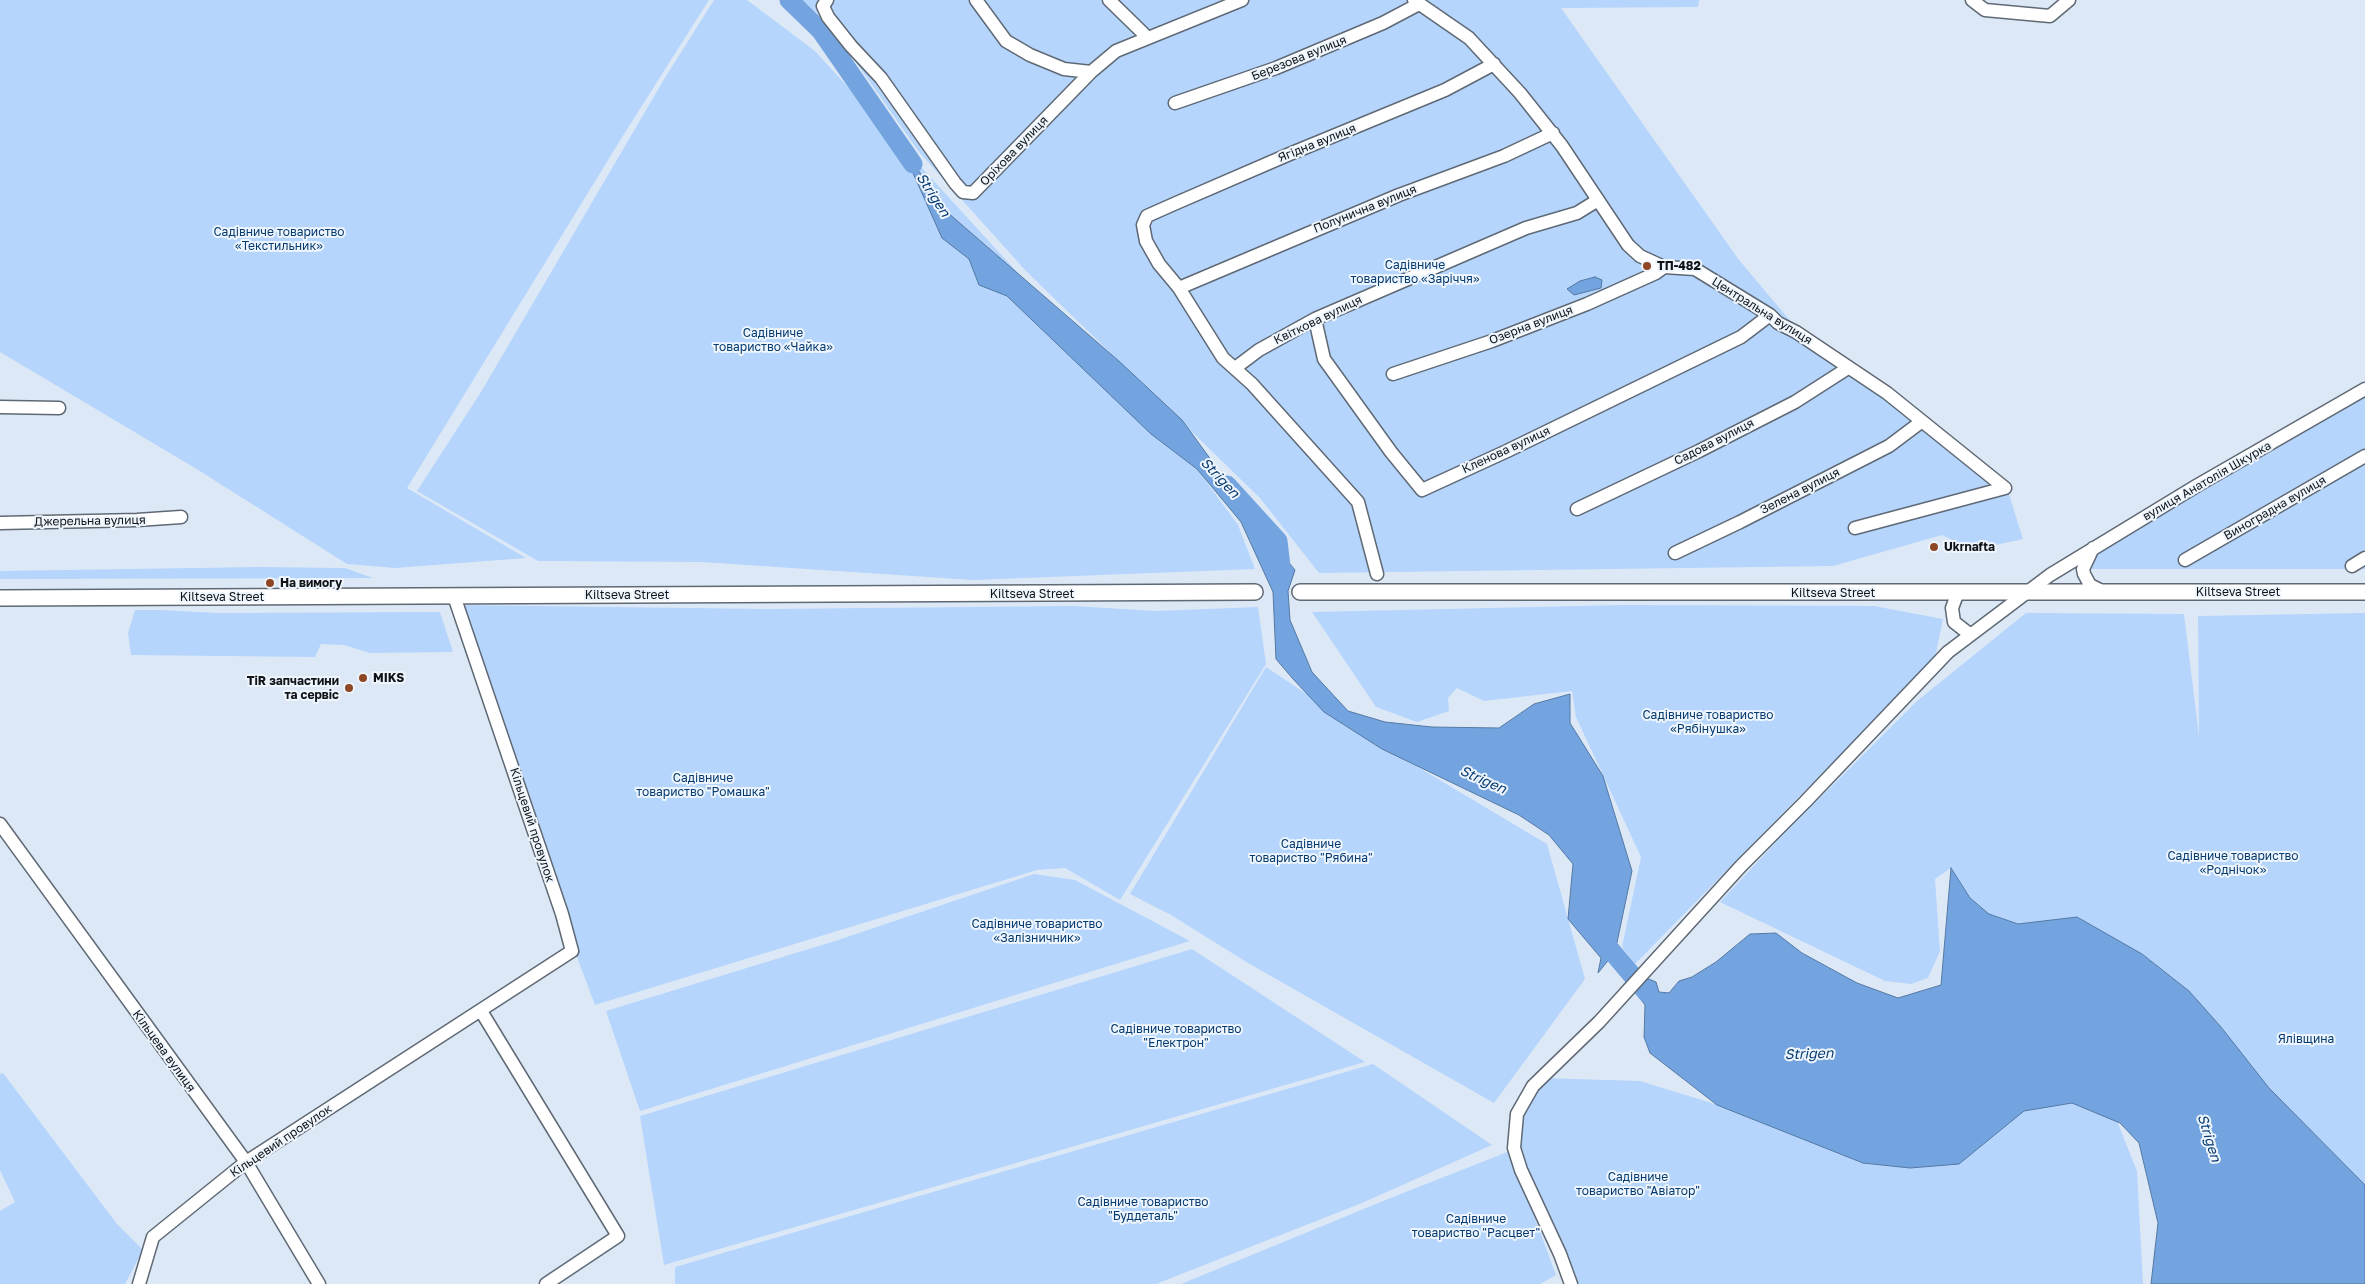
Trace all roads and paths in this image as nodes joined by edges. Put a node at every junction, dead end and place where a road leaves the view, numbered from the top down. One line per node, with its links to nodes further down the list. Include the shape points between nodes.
1 (827, 0): 10 (street, Оріхова вулиця, via 823,6 828,17 881,78 964,192 973,193)
2 (976, 0): 10 (street, via 1006,41 1064,69)
3 (1109, 0): 8 (street)
4 (1242, 0): 8 (street, Оріхова вулиця)
5 (1972, 0): 6 (street, via 1985,10 2050,16)
6 (2069, 0)
7 (1417, 2): 9 (street, Центральна вулиця, via 1469,38); 11 (street, Березова вулиця, via 1383,23 1276,68)
8 (1148, 38): 10 (street, Оріхова вулиця, via 1116,51)
9 (1494, 64): 12 (street, Центральна вулиця); 15 (street, Ягідна вулиця, via 1445,90 1147,216 1143,226 1146,241 1159,264)
10 (1090, 72)
11 (1175, 103)
12 (1553, 133): 13 (street, Центральна вулиця); 15 (street, Полунична вулиця)
13 (1598, 200): 14 (street, Центральна вулиця, via 1628,245 1640,256); 17 (street, Квіткова вулиця, via 1576,213 1526,228)
14 (1664, 268): 16 (street, Центральна вулиця, via 1694,269); 20 (street, Озерна вулиця, via 1587,304)
15 (1179, 288): 18 (street, via 1223,358)
16 (1770, 315): 17 (street, Кленова вулиця, via 1724,346 1422,490 1324,359); 19 (street, Центральна вулиця)
17 (1315, 319): 18 (street, Квіткова вулиця, via 1259,350)
18 (1235, 368): 35 (street, via 1358,502)
19 (1848, 368): 24 (street, Центральна вулиця); 26 (street, Садова вулиця, via 1795,402)
20 (1393, 374)
21 (2365, 390): 30 (street, вулиця Анатолія Шкурка)
22 (0, 408): 23 (street)
23 (59, 408)
24 (1921, 422): 29 (street, Центральна вулиця, via 2005,488); 31 (street, Зелена вулиця, via 1889,446)
25 (2365, 456): 33 (street, Виноградна вулиця)
26 (1577, 509)
27 (181, 517): 28 (street, Джерельна вулиця)
28 (0, 523)
29 (1855, 528)
30 (2093, 548): 36 (street, вулиця Анатолія Шкурка); 41 (street, via 2083,569 2084,574 2090,585 2101,592)
31 (1675, 553)
32 (2365, 558): 34 (street)
33 (2185, 560)
34 (2352, 566)
35 (1377, 574)
36 (2031, 591): 39 (main road, Kiltseva Street); 41 (main road, Kiltseva Street); 45 (street, вулиця Анатолія Шкурка)
37 (1255, 592): 42 (main road, Kiltseva Street)
38 (1300, 592): 39 (main road, Kiltseva Street)
39 (1958, 592): 44 (street, via 1952,608)
40 (2365, 592): 41 (main road, Kiltseva Street)
41 (2111, 593)
42 (454, 596): 43 (main road, Kiltseva Street); 48 (street, Кільцевий провулок, via 572,951)
43 (0, 598)
44 (1954, 622): 45 (street); 46 (street)
45 (1972, 633): 46 (street, вулиця Анатолія Шкурка)
46 (1948, 652): 53 (street, вулиця Анатолія Шкурка, via 1741,866 1599,1022 1533,1086 1517,1114 1514,1139 1517,1155)
47 (0, 824): 49 (street, Кільцева вулиця)
48 (481, 1011): 49 (street, Кільцевий провулок); 52 (street, via 618,1236)
49 (246, 1162): 50 (street, Кільцевий провулок, via 153,1237); 51 (street, Кільцева вулиця)
50 (139, 1284)
51 (319, 1284)
52 (546, 1284)
53 (1571, 1284)

